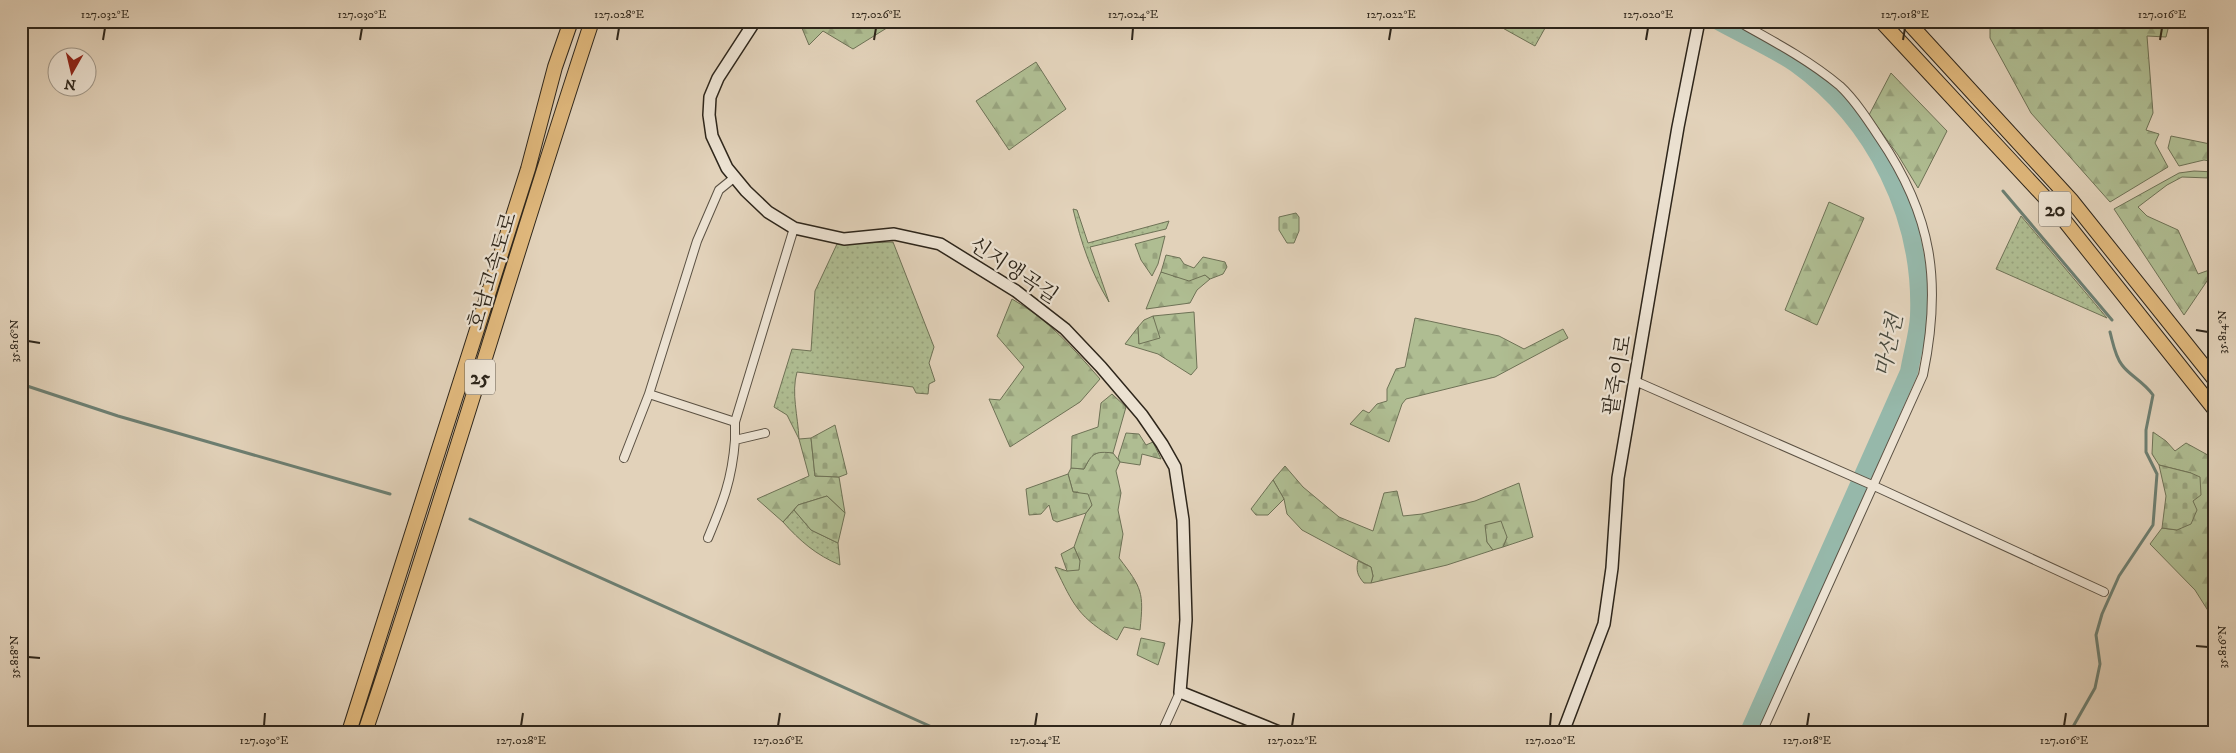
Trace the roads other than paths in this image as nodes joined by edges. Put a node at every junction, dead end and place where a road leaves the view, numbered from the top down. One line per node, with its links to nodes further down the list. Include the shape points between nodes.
1 (571, 21): 22 (highway, 호남고속도로 / 25, via 555,67 523,187)
2 (592, 21): 23 (highway, 호남고속도로 / 25)
3 (755, 21): 8 (street, 신지앵곡길, via 718,78 710,97 712,136 727,168)
4 (1737, 21): 18 (street, via 1792,51 1841,87 1899,166 1921,220 1933,271 1929,346 1923,375)
5 (1881, 21): 13 (highway, 20, via 2052,205)
6 (1907, 21): 10 (highway, 20, via 2072,201)
7 (1699, 22): 11 (street, 팥죽이로)
8 (735, 177): 9 (street, 신지앵곡길, via 768,212); 12 (street, via 719,190 697,241)
9 (794, 228): 14 (street); 21 (street, 신지앵곡길, via 844,240 894,234 940,244 1016,291 1065,329 1142,415 1175,467 1183,520 1186,620)
10 (2215, 380)
11 (1635, 381): 18 (street); 26 (street, 팥죽이로, via 1618,478 1612,568 1604,624)
12 (650, 394): 14 (street); 17 (street)
13 (2215, 410)
14 (735, 422): 16 (street)
15 (765, 433): 16 (street)
16 (734, 440): 19 (street, via 733,468)
17 (624, 458)
18 (1870, 484): 20 (street); 27 (street)
19 (708, 538)
20 (2104, 592)
21 (1180, 692): 24 (street, 신지앵곡길); 25 (street)
22 (349, 732)
23 (365, 732)
24 (1162, 732)
25 (1279, 732)
26 (1563, 732)
27 (1762, 732)

